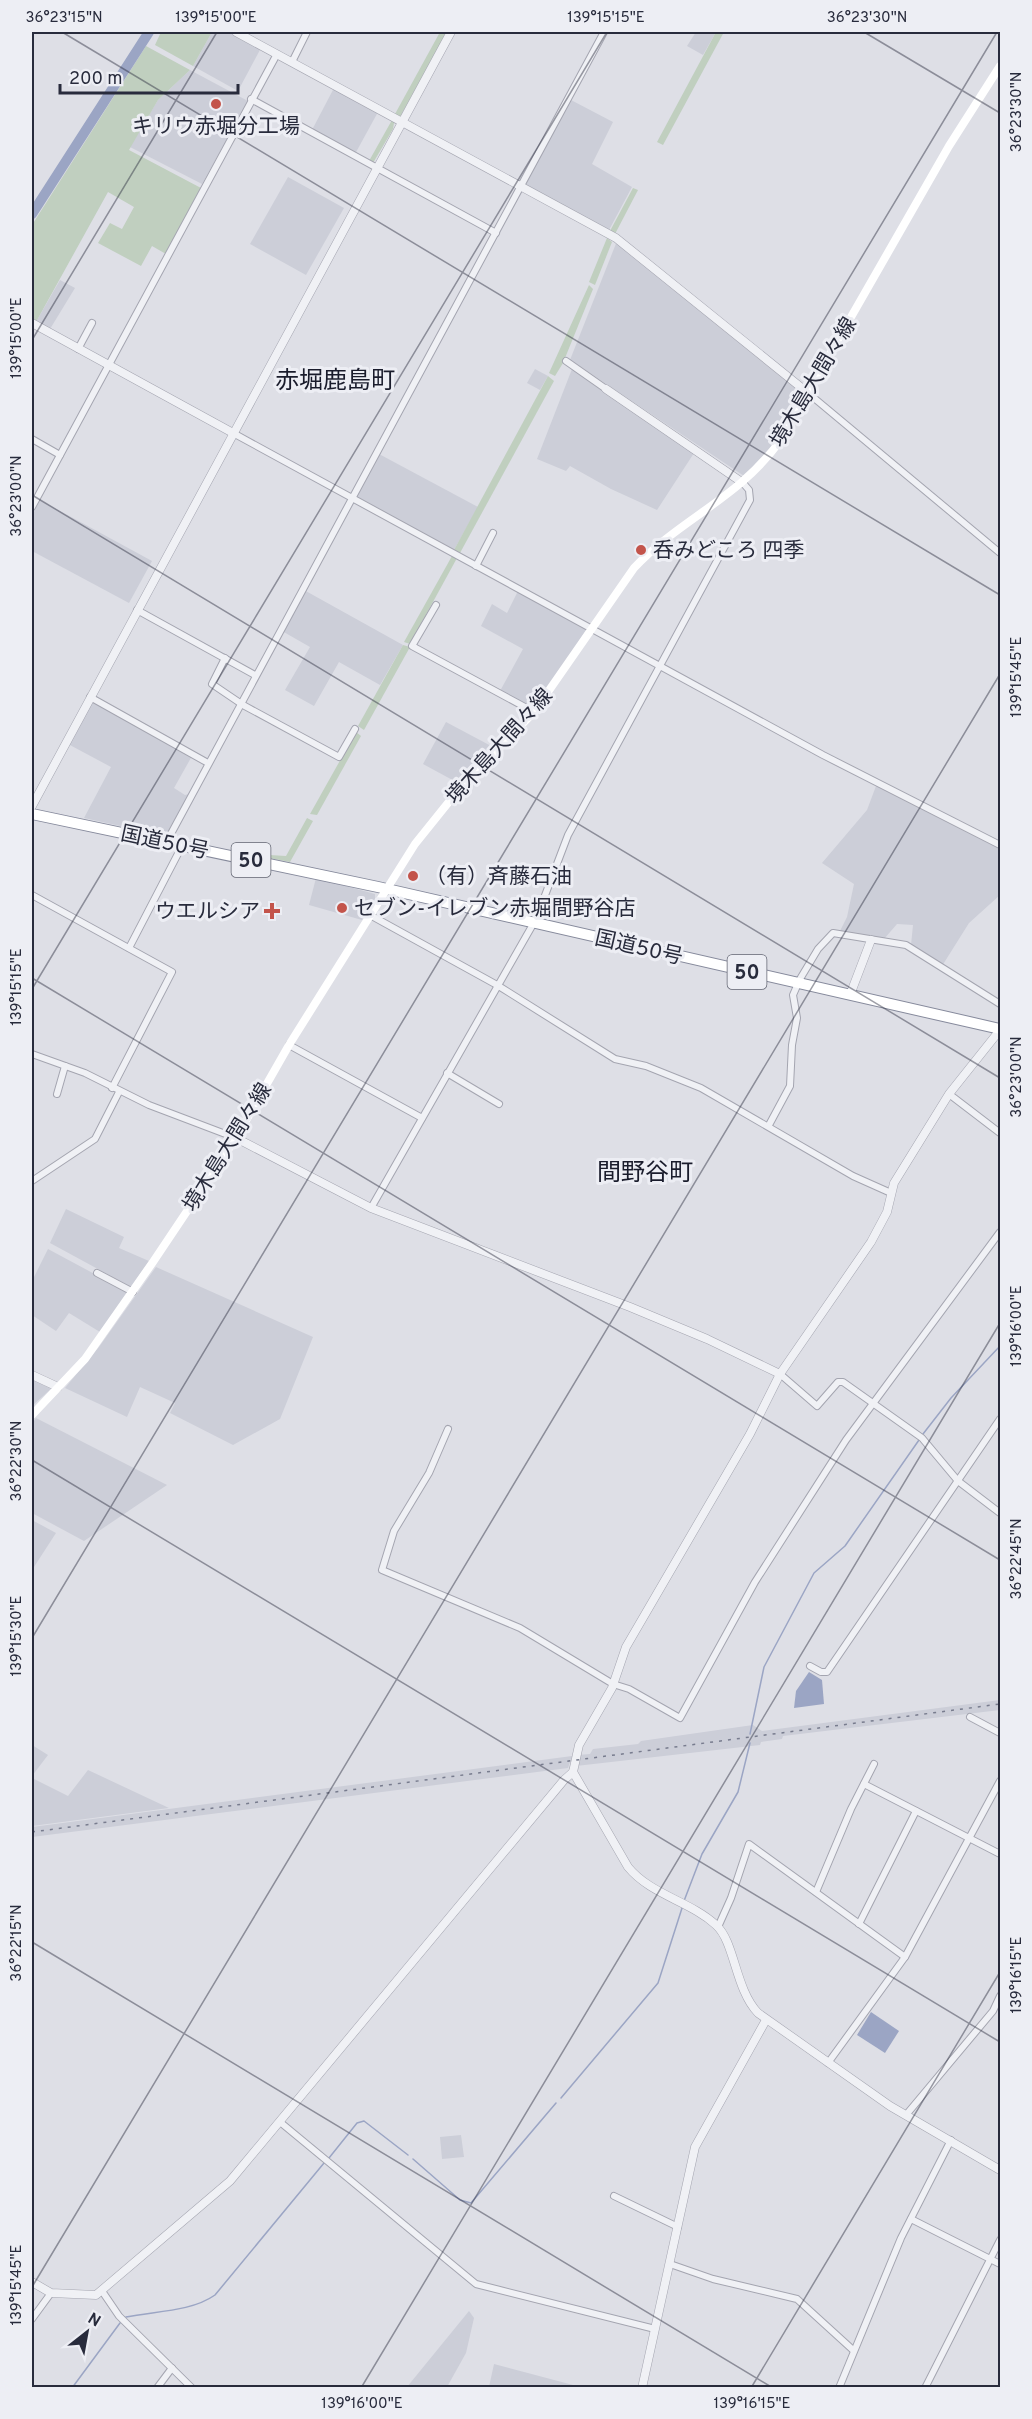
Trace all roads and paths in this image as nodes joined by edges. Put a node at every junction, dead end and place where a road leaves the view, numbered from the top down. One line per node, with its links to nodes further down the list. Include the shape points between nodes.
1 (236, 32): 5 (street)
2 (307, 32): 6 (street)
3 (451, 32): 9 (street)
4 (604, 32): 11 (street)
5 (277, 54): 6 (street); 8 (street)
6 (292, 62): 9 (street)
7 (1000, 67): 19 (main road, 境木島大間々線, via 949,146)
8 (251, 99): 10 (street); 17 (street)
9 (402, 122): 10 (street); 11 (street)
10 (377, 167): 12 (street); 20 (street)
11 (521, 186): 12 (street); 19 (street, via 622,242)
12 (496, 233): 24 (street)
13 (92, 323): 15 (street)
14 (32, 324): 15 (street)
15 (78, 349): 17 (street)
16 (566, 361): 18 (street)
17 (108, 366): 20 (street); 22 (street)
18 (606, 389): 23 (street)
19 (808, 393): 23 (main road, 境木島大間々線, via 780,441); 27 (street)
20 (233, 434): 24 (street); 30 (street)
21 (32, 439): 22 (street)
22 (60, 454): 25 (street)
23 (743, 483): 31 (main road, 境木島大間々線, via 654,548 627,576); 33 (street, via 750,500)
24 (352, 497): 28 (street); 34 (street)
25 (32, 507)
26 (493, 533): 28 (street)
27 (1000, 553)
28 (477, 566): 31 (street)
29 (436, 605): 37 (street, via 412,646)
30 (137, 610): 32 (street); 35 (street)
31 (591, 628): 33 (street); 37 (main road, 境木島大間々線)
32 (225, 658): 34 (street); 36 (street, via 212,684)
33 (660, 665): 43 (street, via 823,755); 48 (street, via 568,835)
34 (255, 675): 36 (street)
35 (90, 697): 39 (street); 40 (street)
36 (240, 703): 38 (street, via 339,757); 39 (street)
37 (534, 712): 45 (main road, 境木島大間々線, via 431,821)
38 (355, 729)
39 (208, 763): 42 (street)
40 (32, 806)
41 (32, 814): 42 (highway, 国道50号 / 50)
42 (166, 843): 44 (highway, 国道50号 / 50)
43 (1000, 845)
44 (182, 846): 45 (highway, 国道50号 / 50); 50 (street)
45 (386, 889): 47 (main road, 境木島大間々線); 48 (highway, 国道50号 / 50)
46 (32, 895): 50 (street)
47 (370, 915): 52 (street); 56 (main road, 境木島大間々線)
48 (533, 923): 51 (highway, 国道50号 / 50); 52 (street)
49 (871, 940): 51 (street, via 834,933); 53 (street); 54 (street, via 912,947)
50 (129, 948): 60 (street, via 172,974)
51 (798, 983): 53 (highway, 国道50号 / 50); 66 (street, via 792,999 797,1018 790,1086)
52 (497, 985): 59 (street); 66 (street, via 615,1059 646,1066 701,1088)
53 (850, 995): 55 (highway, 国道50号 / 50)
54 (1000, 1004)
55 (1000, 1029): 63 (street)
56 (289, 1045): 65 (street); 68 (main road, 境木島大間々線)
57 (32, 1054): 58 (street)
58 (65, 1066): 60 (street); 62 (street)
59 (447, 1073): 64 (street); 65 (street)
60 (112, 1088): 61 (street)
61 (119, 1092): 68 (street); 69 (street, via 95,1140)
62 (57, 1094)
63 (949, 1094): 67 (street); 70 (street)
64 (499, 1104)
65 (422, 1118): 71 (street)
66 (769, 1125): 70 (street, via 853,1176)
67 (1000, 1133)
68 (236, 1138): 71 (street); 74 (main road, 境木島大間々線)
69 (32, 1182)
70 (891, 1192): 75 (street, via 887,1212 871,1242)
71 (371, 1208): 75 (street, via 630,1307)
72 (1000, 1232): 78 (street)
73 (97, 1273): 74 (street)
74 (133, 1292): 77 (main road, 境木島大間々線, via 85,1359)
75 (780, 1374): 78 (street, via 817,1406 840,1381); 85 (street, via 750,1434 626,1647)
76 (32, 1375): 77 (street)
77 (58, 1387): 79 (main road, 境木島大間々線)
78 (872, 1403): 82 (street, via 922,1438); 85 (street, via 755,1582 680,1718)
79 (32, 1415)
80 (1000, 1419): 82 (street)
81 (448, 1429): 85 (street, via 429,1473 394,1531 382,1569 520,1628)
82 (958, 1481): 83 (street); 84 (street, via 827,1672)
83 (1000, 1513)
84 (810, 1666)
85 (613, 1684): 89 (street, via 579,1745)
86 (970, 1717): 87 (street)
87 (1000, 1733)
88 (874, 1764): 91 (street)
89 (573, 1772): 97 (street, via 639,1880); 103 (street)
90 (1000, 1781): 93 (street)
91 (864, 1784): 92 (street); 95 (street)
92 (916, 1810): 93 (street); 96 (street)
93 (969, 1838): 94 (street); 98 (street)
94 (1000, 1854)
95 (816, 1892): 96 (street); 97 (street, via 749,1844)
96 (859, 1924): 98 (street)
97 (718, 1927): 100 (street, via 743,1992)
98 (904, 1957): 101 (street)
99 (1000, 1996): 102 (street, via 993,2011)
100 (766, 2020): 101 (street); 108 (street, via 695,2147)
101 (828, 2063): 102 (street)
102 (906, 2115): 104 (street)
103 (280, 2122): 114 (street, via 230,2181); 117 (street, via 476,2284)
104 (951, 2140): 105 (street); 107 (street)
105 (1000, 2170)
106 (614, 2196): 108 (street)
107 (911, 2219): 110 (street); 118 (street)
108 (678, 2227): 111 (street)
109 (1000, 2240): 110 (street)
110 (991, 2259): 112 (street); 124 (street)
111 (670, 2264): 117 (street); 118 (street, via 713,2279 797,2299)
112 (1000, 2264)
113 (32, 2282): 115 (street)
114 (102, 2291): 115 (street, via 96,2295); 119 (street, via 119,2316)
115 (51, 2293): 116 (street)
116 (32, 2319)
117 (655, 2330): 122 (street)
118 (853, 2350): 123 (street)
119 (172, 2368): 120 (street); 121 (street)
120 (157, 2388)
121 (192, 2388)
122 (642, 2388)
123 (839, 2388)
124 (925, 2388)

